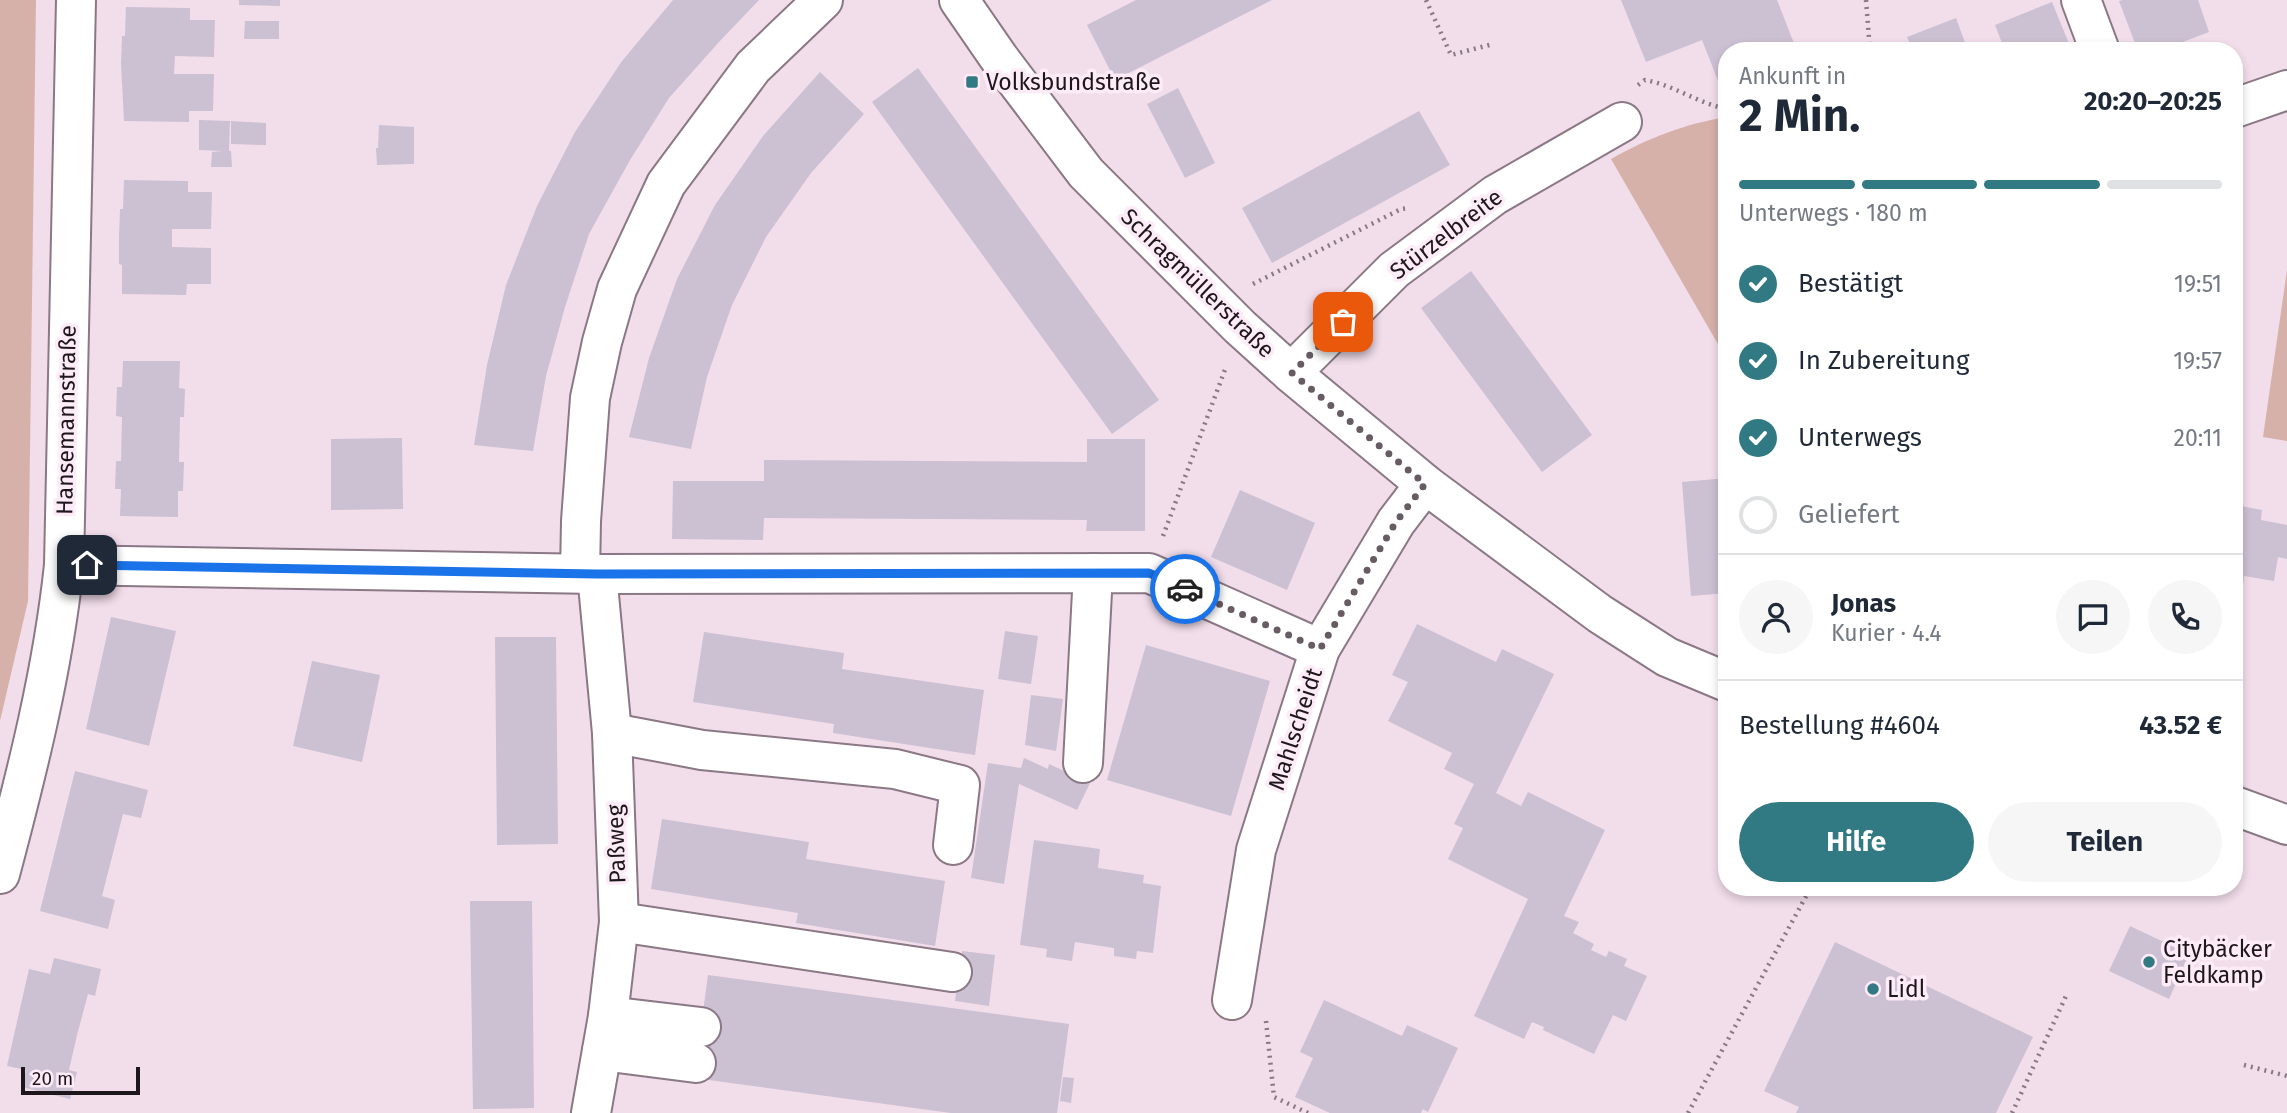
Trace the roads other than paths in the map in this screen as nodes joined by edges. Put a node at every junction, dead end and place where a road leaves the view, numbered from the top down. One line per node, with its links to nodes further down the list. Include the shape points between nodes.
1 (76, 0): 11 (street, Hansemannstraße)
2 (823, 0): 12 (street, via 753,67 666,184 617,289 590,398 581,521)
3 (959, 0): 9 (street, Schragmüllerstraße, via 1086,173)
4 (2081, 0): 5 (street)
5 (2097, 42)
6 (2287, 90): 7 (street)
7 (2243, 105)
8 (1622, 122): 9 (street, Stürzelbreite, via 1496,195 1394,270)
9 (1292, 373): 10 (street, Schragmüllerstraße)
10 (1425, 484): 14 (street, Mahlscheidt, via 1396,522); 15 (street, Schragmüllerstraße, via 1600,614 1667,657)
11 (64, 565): 12 (street); 21 (street, Hansemannstraße, via 57,630)
12 (588, 573): 13 (street); 16 (street, Paßweg)
13 (1093, 573): 14 (street, via 1149,573); 17 (street)
14 (1320, 649): 24 (street, Mahlscheidt, via 1256,850)
15 (1718, 678)
16 (612, 733): 20 (street, via 702,750 895,769 960,785); 22 (street, Paßweg)
17 (1083, 763)
18 (2243, 809): 19 (street)
19 (2287, 825)
20 (953, 845)
21 (0, 874)
22 (619, 922): 23 (street); 25 (street, Paßweg)
23 (952, 972)
24 (1232, 1000)
25 (605, 1033): 26 (street); 27 (street, Paßweg)
26 (698, 1045)
27 (591, 1113)

